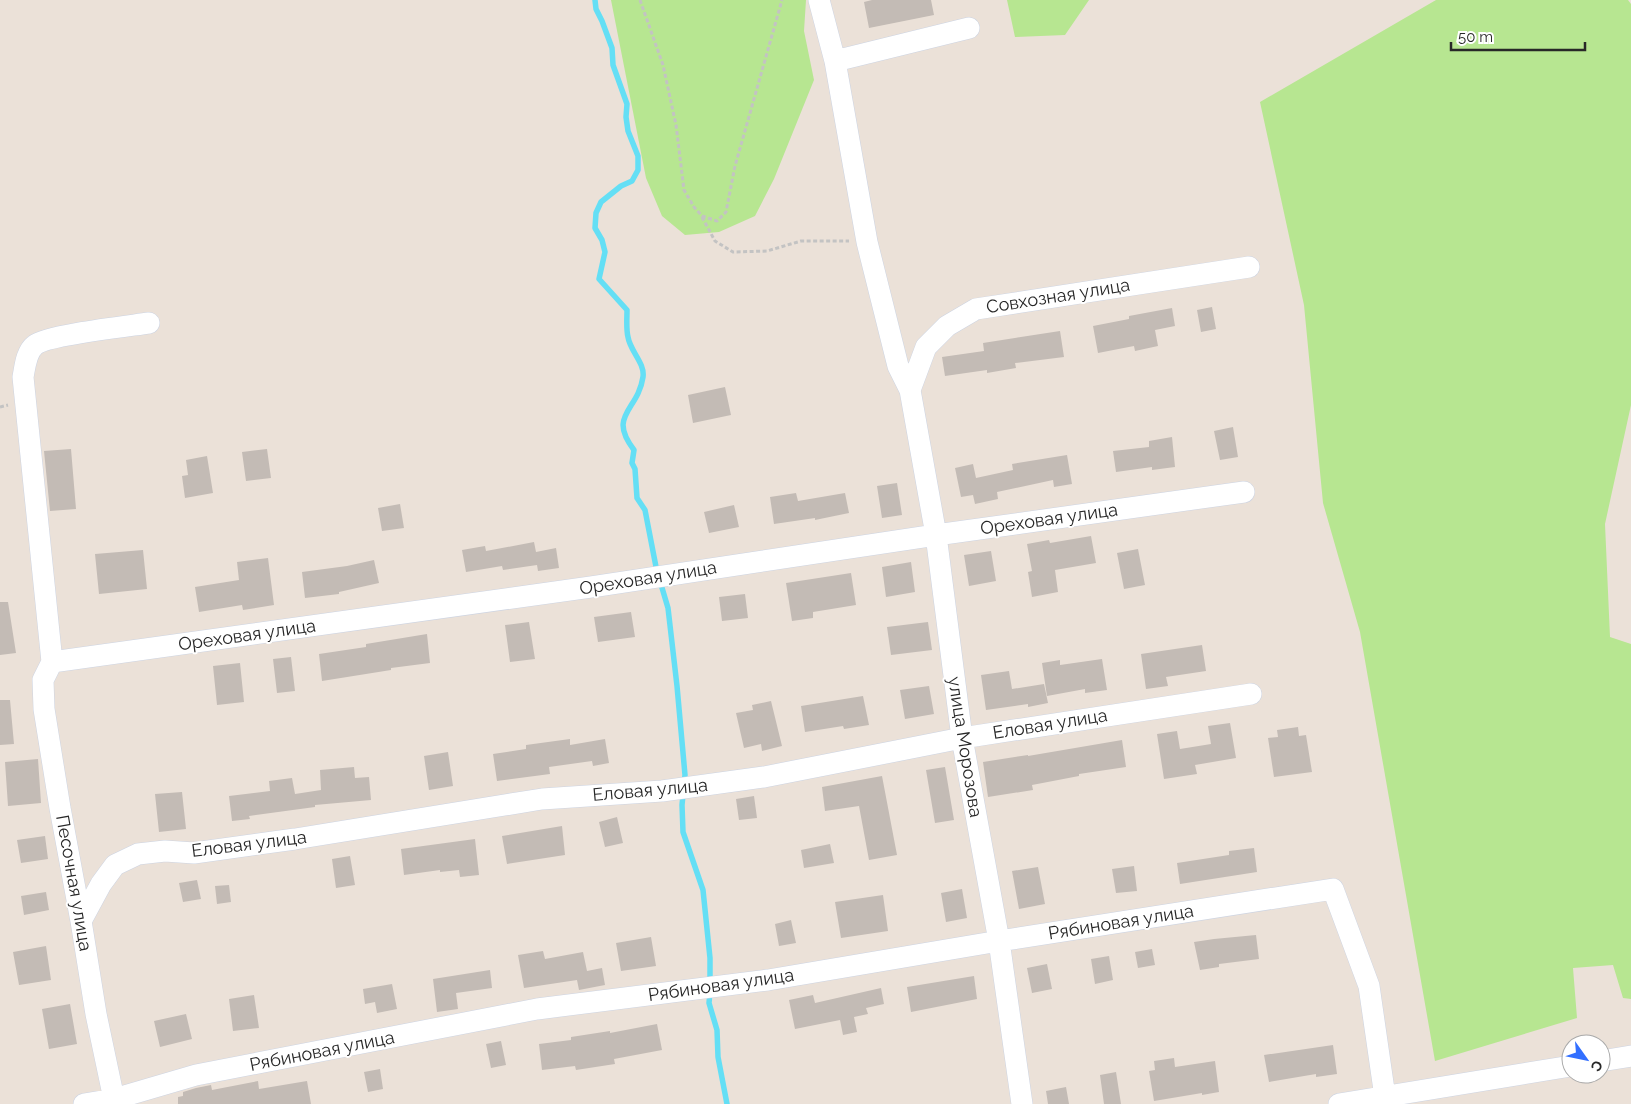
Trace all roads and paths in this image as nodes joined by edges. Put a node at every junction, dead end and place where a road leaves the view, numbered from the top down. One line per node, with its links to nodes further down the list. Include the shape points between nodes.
1 (640, 0): 6 (path, via 665,74 676,125 684,190)
2 (782, 0): 6 (path, via 735,166 726,212 716,221)
3 (819, 0): 5 (street)
4 (968, 28): 5 (street)
5 (835, 61): 7 (street)
6 (702, 216): 7 (path, via 715,241 733,252 767,251 801,241)
7 (867, 242): 10 (street, via 898,366)
8 (1249, 267): 10 (street, Совхозная улица, via 976,309 946,326 926,347)
9 (149, 323): 13 (street, via 54,338 35,345 26,358 23,377)
10 (910, 390): 12 (street, улица Морозова)
11 (1244, 492): 12 (street, Ореховая улица)
12 (936, 534): 13 (street, Ореховая улица); 15 (street, улица Морозова)
13 (52, 662): 16 (street, Песочная улица, via 43,680 44,709)
14 (1251, 694): 15 (street, Еловая улица)
15 (962, 738): 16 (street, Еловая улица, via 764,777 670,790 542,799 194,853 165,851 138,854 115,865 101,884); 17 (street, улица Морозова)
16 (82, 922): 23 (street, Песочная улица)
17 (999, 941): 21 (street, Рябиновая улица, via 1333,889 1369,986); 23 (street, Рябиновая улица, via 768,980 537,1009 196,1075); 25 (street, улица Морозова)
18 (1631, 1056): 19 (street)
19 (1611, 1059)
20 (1561, 1068): 22 (street)
21 (1385, 1097): 22 (street); 26 (street)
22 (1427, 1097)
23 (114, 1101): 24 (street, Рябиновая улица)
24 (84, 1104)
25 (1022, 1104)
26 (1339, 1104)

